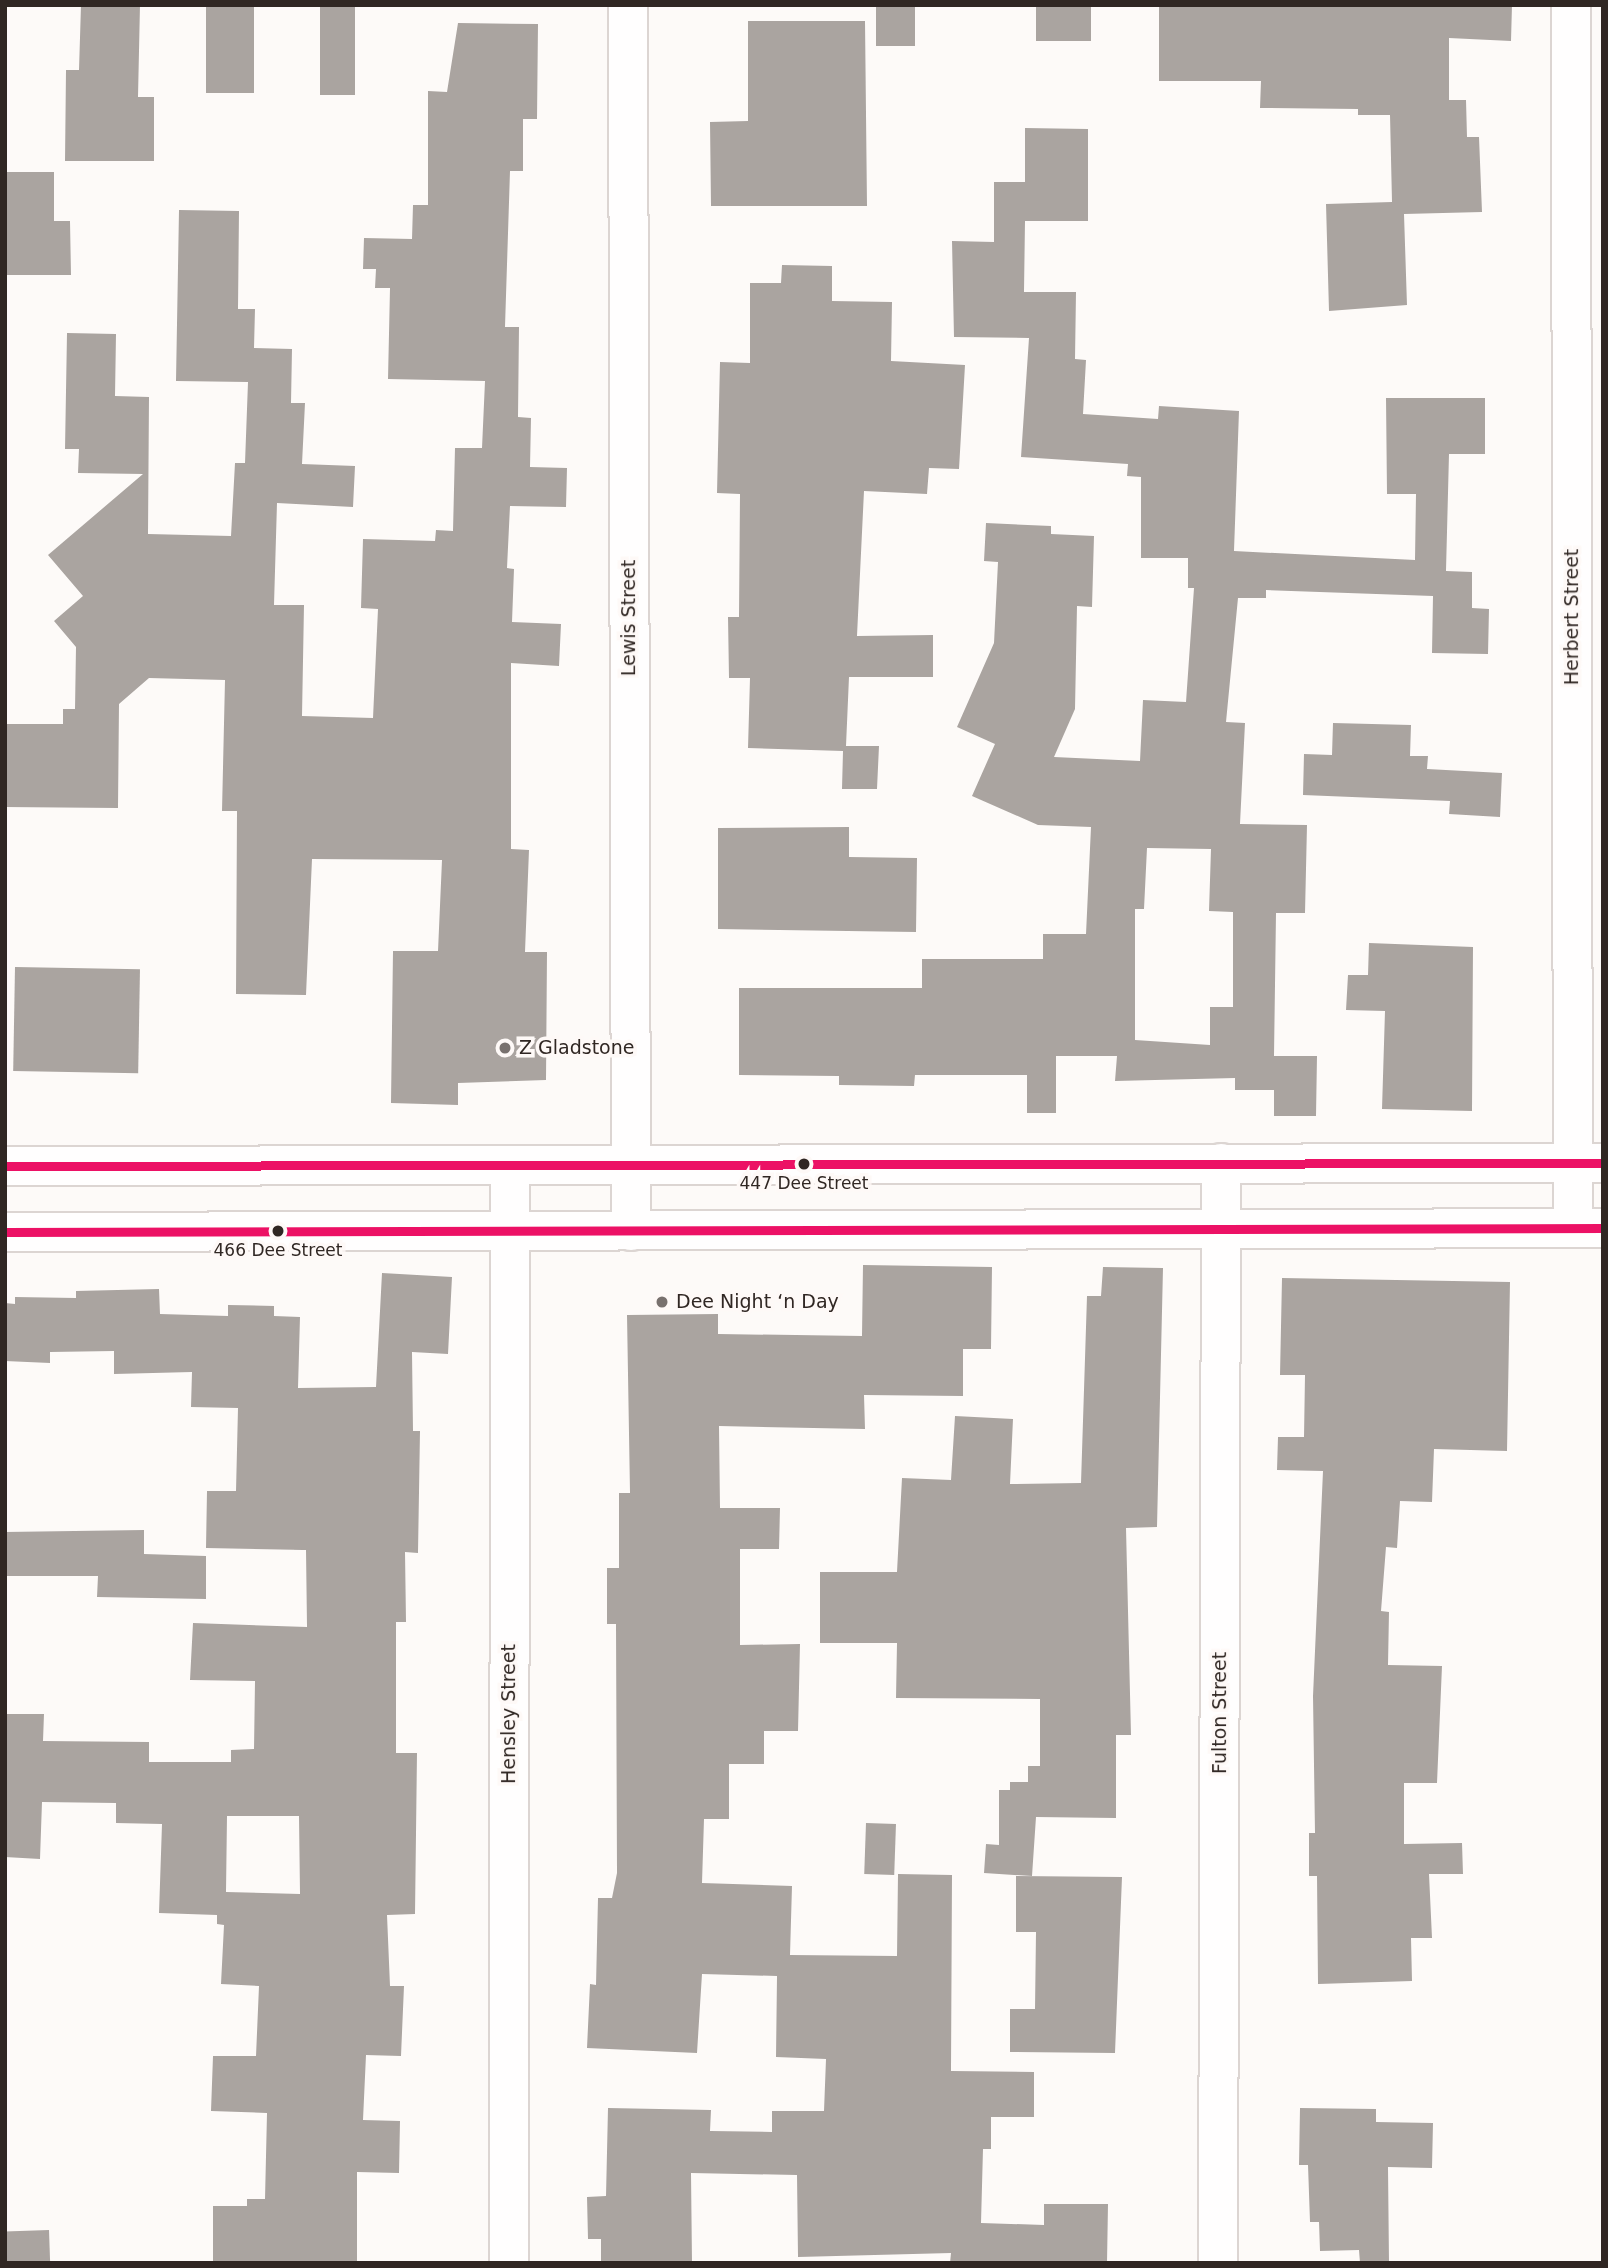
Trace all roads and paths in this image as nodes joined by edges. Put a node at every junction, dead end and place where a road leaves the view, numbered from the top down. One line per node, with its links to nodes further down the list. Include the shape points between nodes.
1 (628, 5): 5 (main road, Lewis Street)
2 (1571, 5): 4 (main road, Herbert Street)
3 (1221, 1163): 4 (main road); 5 (main road); 9 (main road, Fulton Street)
4 (1588, 1163): 8 (main road, Herbert Street)
5 (630, 1164): 6 (main road); 11 (main road, Lewis Street)
6 (510, 1165): 7 (main road); 10 (main road, Hensley Street)
7 (5, 1166)
8 (1588, 1228): 9 (main road)
9 (1221, 1229): 11 (main road); 14 (main road, Fulton Street)
10 (510, 1231): 11 (main road); 12 (main road); 13 (main road, Hensley Street)
11 (631, 1231)
12 (5, 1232)
13 (509, 2263)
14 (1218, 2263)

